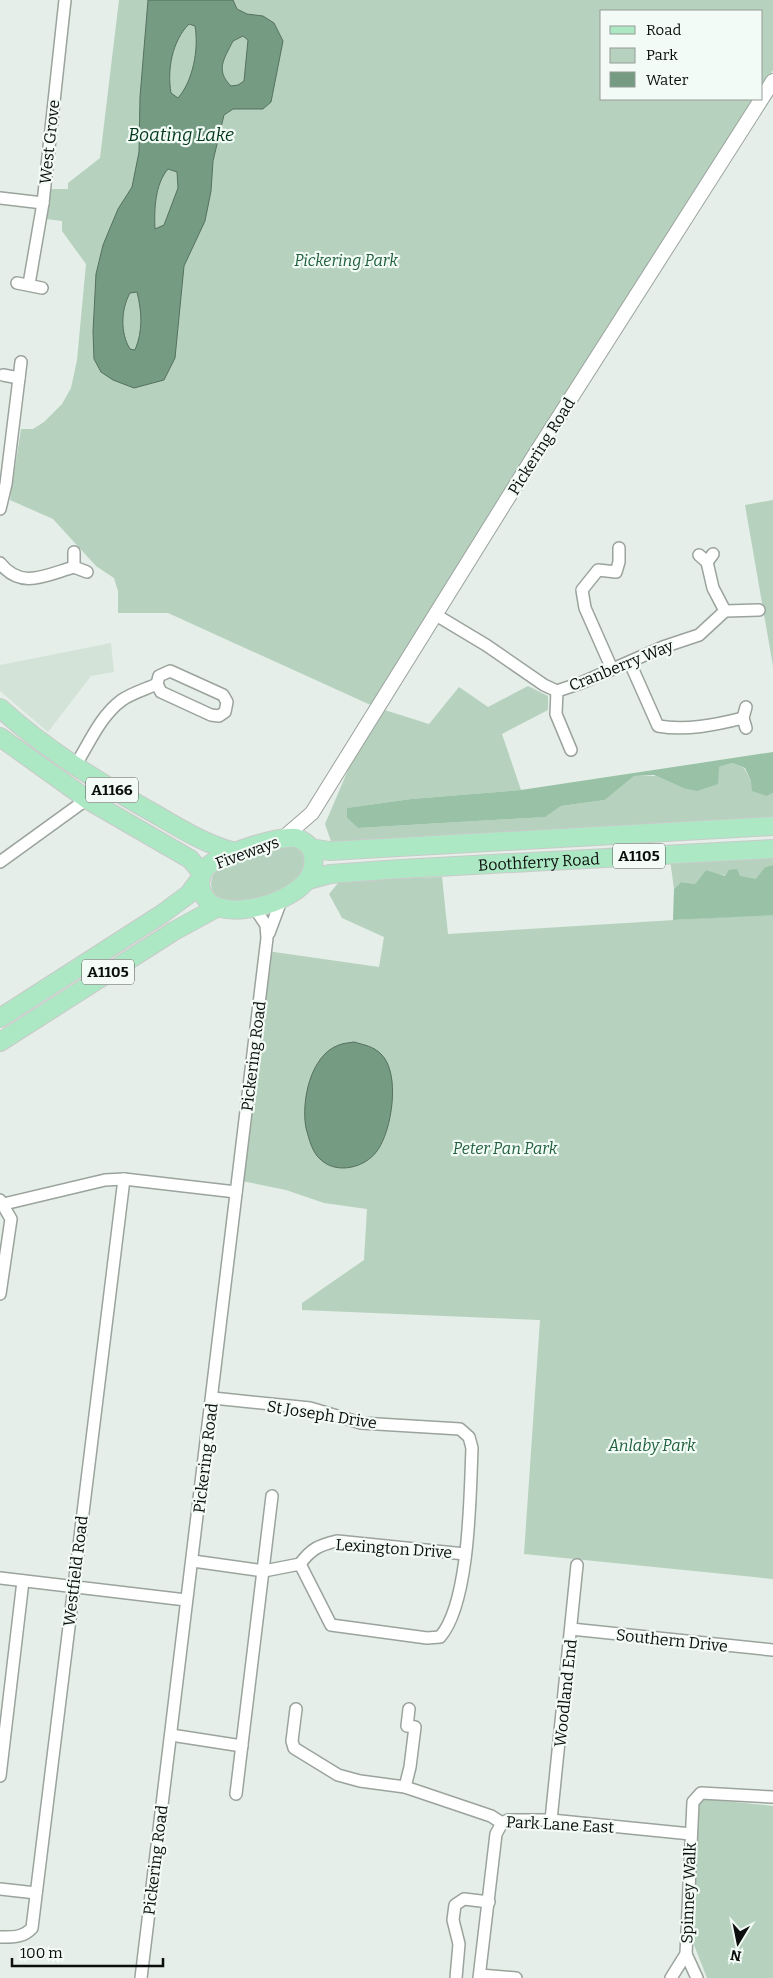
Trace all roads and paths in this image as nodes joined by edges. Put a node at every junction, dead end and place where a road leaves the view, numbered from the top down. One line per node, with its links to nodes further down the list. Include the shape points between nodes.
1 (65, 0): 6 (street, West Grove)
2 (773, 81): 3 (street, Pickering Road)
3 (763, 97)
4 (761, 100): 23 (street, Pickering Road)
5 (0, 198): 6 (street)
6 (43, 203): 8 (street, West Grove)
7 (16, 283): 8 (street)
8 (30, 284): 9 (street)
9 (42, 288)
10 (21, 362): 12 (street)
11 (3, 375): 12 (street)
12 (19, 378): 13 (street)
13 (3, 484): 14 (street)
14 (0, 509)
15 (619, 548): 25 (street, via 616,572 598,570 582,590 585,608)
16 (74, 552): 19 (street)
17 (706, 557): 22 (street, via 713,588)
18 (0, 563): 19 (street, via 17,578 40,577)
19 (74, 567): 20 (street)
20 (86, 572)
21 (759, 610): 22 (street)
22 (725, 611): 24 (street, Cranberry Way, via 698,635)
23 (436, 615): 27 (street, Cranberry Way, via 544,685); 35 (street, Pickering Road)
24 (630, 663): 25 (street, Cranberry Way); 28 (street, via 658,726 672,729 744,723)
25 (612, 669): 27 (street, Cranberry Way, via 581,684)
26 (157, 684): 26 (street, via 162,673 174,672 224,696 227,709 218,716 211,715 164,694); 32 (street, via 123,699 108,713)
27 (557, 690): 31 (street, via 556,714)
28 (746, 707)
29 (3, 717): 32 (main road, A1166)
30 (0, 737): 34 (main road, A1166)
31 (571, 750)
32 (75, 766): 33 (main road, A1166)
33 (105, 786): 34 (street); 40 (main road, A1166, via 196,838)
34 (88, 800): 41 (street); 42 (main road, A1166, via 190,859 198,865)
35 (312, 813): 37 (street, Pickering Road); 38 (street, Pickering Road, via 307,827)
36 (773, 826): 38 (main road, Boothferry Road / A1105, via 328,851)
37 (282, 839): 38 (main road, Fiveways / A1105, via 296,838); 40 (main road, Fiveways / A1105)
38 (309, 846): 43 (main road, via 314,868)
39 (773, 849): 43 (main road, Boothferry Road / A1105, via 400,869 330,874)
40 (235, 852): 42 (main road, Fiveways / A1105, via 211,863)
41 (0, 862)
42 (201, 876): 45 (main road, Fiveways, via 200,885 206,900); 48 (main road, A1105, via 189,894 162,914)
43 (308, 880): 44 (main road, A1105)
44 (282, 898): 46 (main road, A1105); 47 (street, Pickering Road)
45 (218, 907): 46 (main road, A1105); 49 (main road, A1105, via 174,931)
46 (254, 907): 47 (street, Pickering Road, via 266,925)
47 (267, 938): 51 (street, Pickering Road)
48 (0, 1018)
49 (0, 1042)
50 (124, 1179): 51 (street); 52 (street, via 105,1180); 64 (street, Westfield Road)
51 (236, 1192): 54 (street, Pickering Road)
52 (1, 1203): 53 (street, via 11,1219)
53 (0, 1294)
54 (213, 1398): 56 (street, St Joseph Drive, via 310,1408 361,1422 460,1429 470,1436 472,1448); 58 (street, Pickering Road)
55 (272, 1496): 61 (street)
56 (468, 1516): 57 (street, Lexington Drive)
57 (465, 1554): 59 (street, Lexington Drive, via 337,1541 317,1546); 59 (street, Lexington Drive, via 461,1584 448,1627 440,1637 426,1638 331,1625)
58 (193, 1561): 61 (street); 65 (street, Pickering Road)
59 (300, 1564): 61 (street)
60 (577, 1565): 66 (street, Woodland End)
61 (264, 1571): 71 (street)
62 (0, 1578): 63 (street)
63 (23, 1581): 64 (street); 72 (street)
64 (73, 1587): 65 (street); 80 (street, Westfield Road)
65 (186, 1600): 70 (street, Pickering Road)
66 (571, 1629): 67 (street, Southern Drive); 76 (street, Woodland End)
67 (773, 1650)
68 (296, 1709): 73 (street, Park Lane East, via 292,1741 299,1752 338,1775)
69 (409, 1709): 73 (street, via 407,1726 414,1727)
70 (171, 1735): 71 (street); 85 (street, Pickering Road)
71 (242, 1746): 74 (street)
72 (0, 1776)
73 (405, 1787): 77 (street, Park Lane East, via 491,1816)
74 (236, 1794)
75 (773, 1797): 78 (street, Spinney Walk, via 701,1793 693,1802)
76 (551, 1820): 77 (street, Park Lane East, via 508,1820); 78 (street, Park Lane East)
77 (502, 1823): 81 (street, via 496,1834)
78 (691, 1834): 83 (street, Spinney Walk)
79 (0, 1889): 80 (street)
80 (36, 1893): 82 (street, Westfield Road, via 32,1928 28,1933 16,1938)
81 (489, 1902): 84 (street); 86 (street, via 464,1899 454,1905 452,1920 460,1944)
82 (0, 1937)
83 (686, 1954): 88 (street, Spinney Walk); 89 (street)
84 (479, 1977): 87 (street)
85 (141, 1978)
86 (456, 1978)
87 (516, 1978)
88 (671, 1978)
89 (697, 1978)

